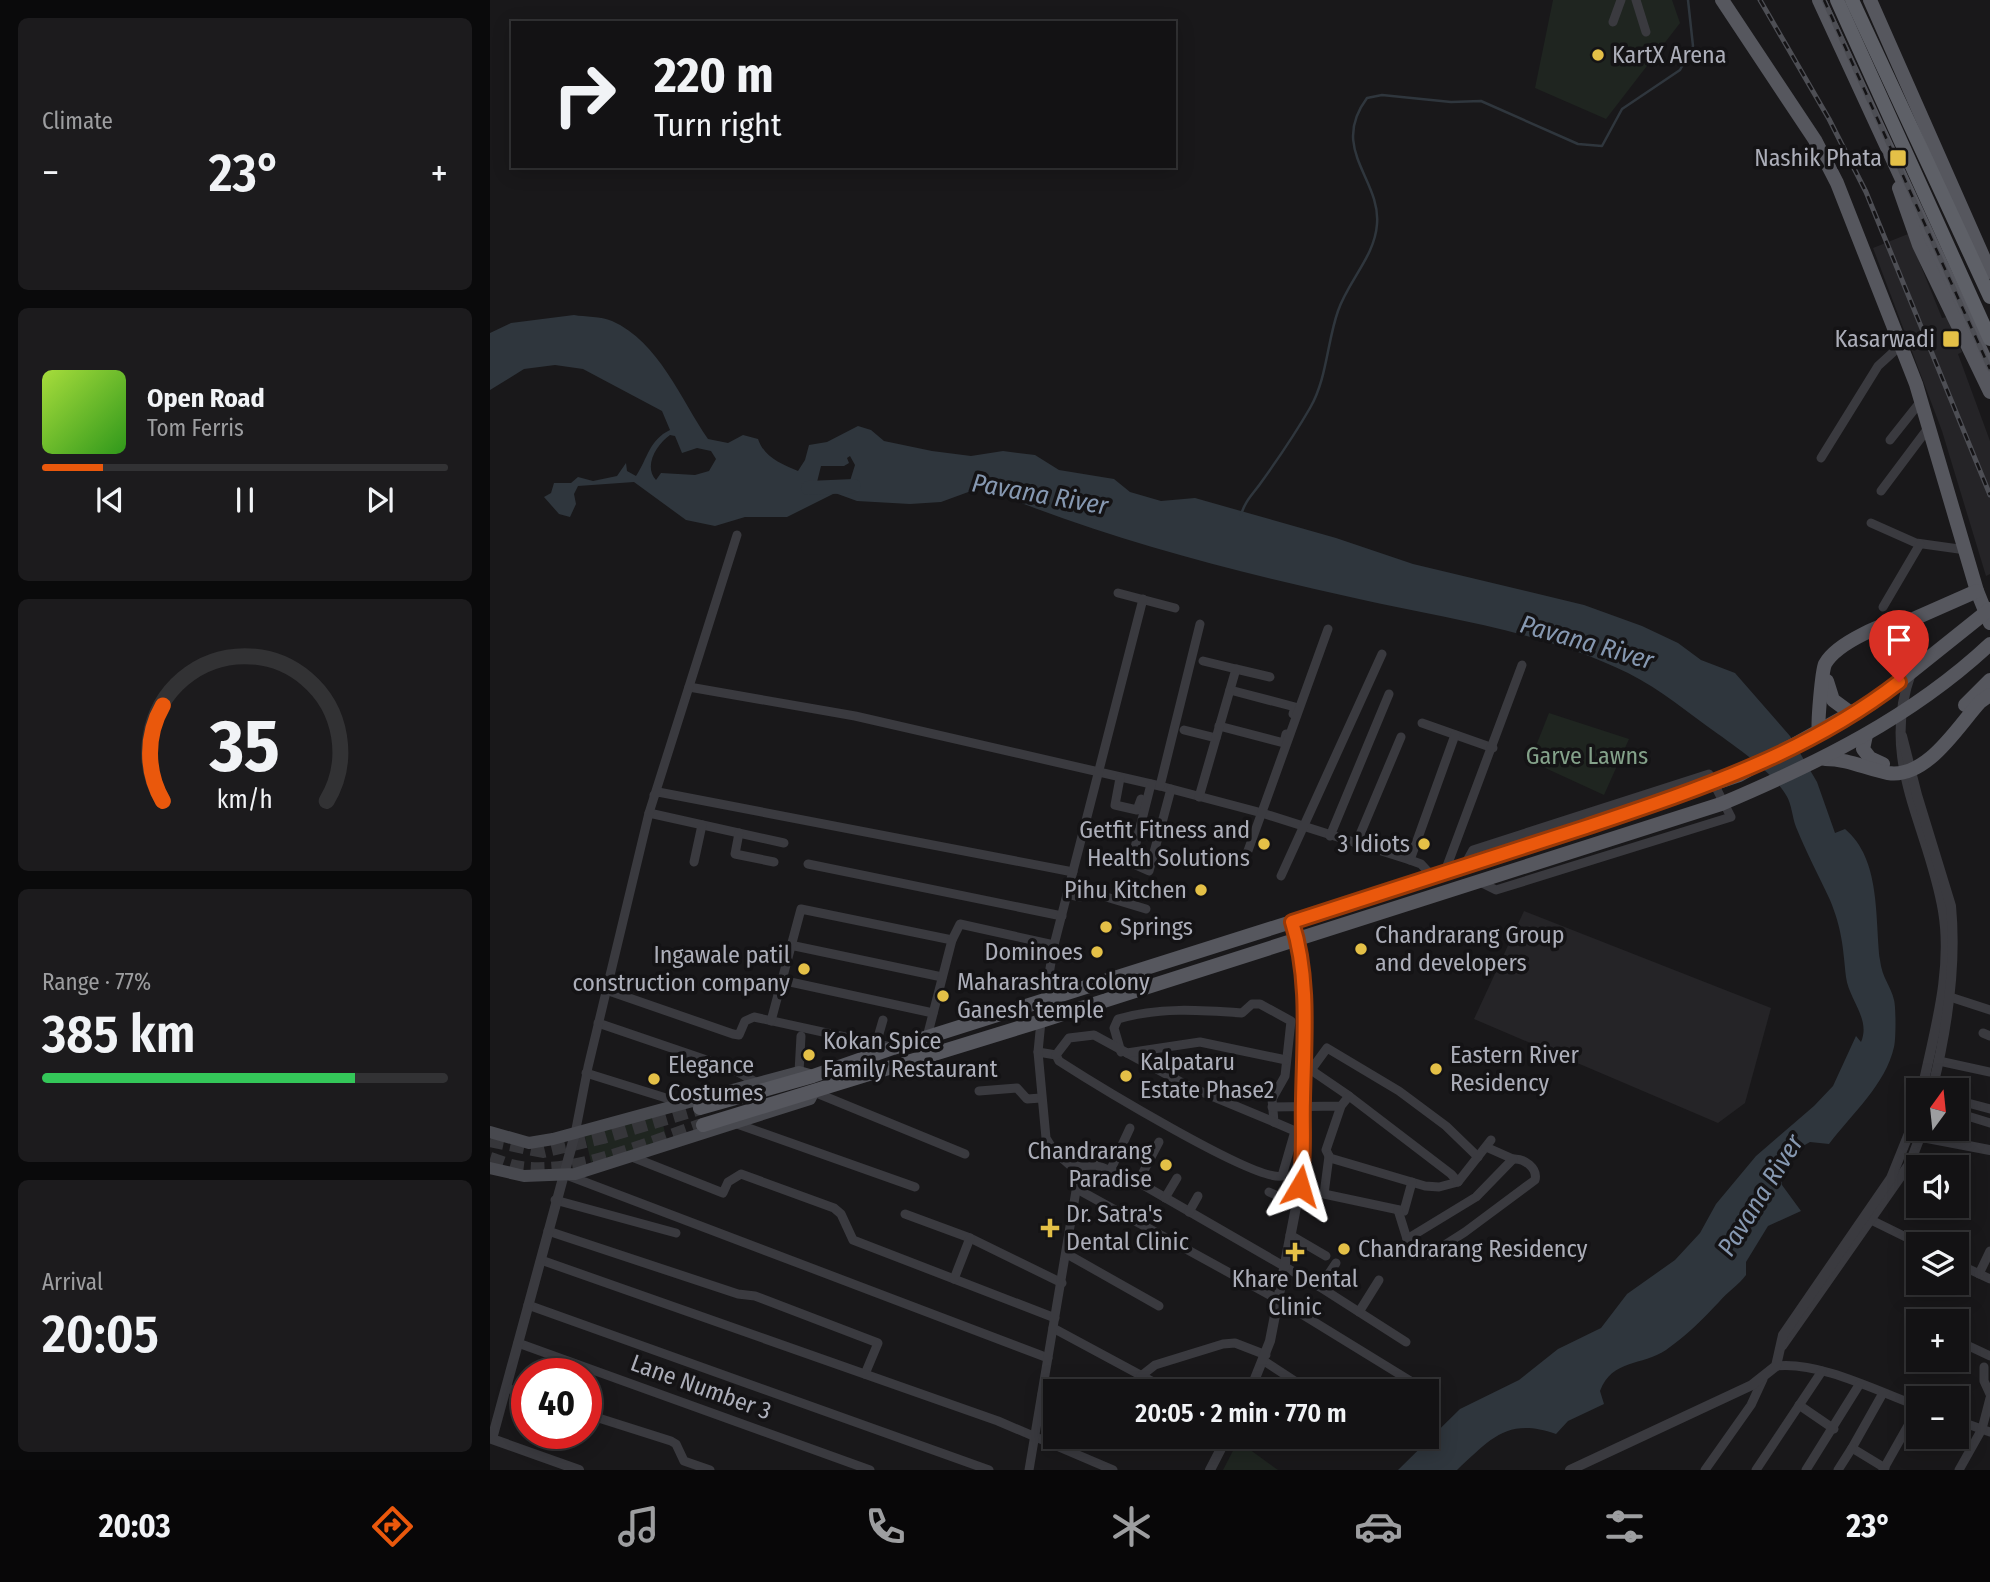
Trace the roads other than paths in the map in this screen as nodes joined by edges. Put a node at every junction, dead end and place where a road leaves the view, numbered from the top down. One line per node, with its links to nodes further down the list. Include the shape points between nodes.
1 (1621, 0): 8 (street)
2 (1636, 0): 9 (street)
3 (1722, 0): 14 (main road, via 1825,159)
4 (1819, 0): 10 (main road)
5 (1837, 0): 13 (highway)
6 (1852, 0): 12 (highway)
7 (1870, 0): 11 (main road)
8 (1613, 22)
9 (1646, 32)
10 (1898, 169): 15 (main road); 16 (main road, via 1898,187 1912,228)
11 (1990, 272)
12 (1990, 297)
13 (1990, 339)
14 (1901, 345): 17 (main road); 20 (street, via 1878,366)
15 (1990, 370)
16 (1990, 392)
17 (1921, 401): 18 (main road); 19 (street)
18 (1929, 427): 21 (street); 25 (main road)
19 (1890, 440)
20 (1822, 458)
21 (1881, 491)
22 (1871, 523): 24 (street)
23 (737, 535): 42 (street)
24 (1920, 544): 25 (street); 29 (street)
25 (1966, 551): 26 (main road)
26 (1977, 591): 31 (main road); 32 (main road)
27 (1118, 593): 28 (street)
28 (1143, 599): 30 (street); 57 (street)
29 (1883, 607)
30 (1175, 608)
31 (1987, 608): 33 (main road); 46 (main road, via 1880,697); 92 (street, via 1913,668 1902,706 1899,748 1908,795 1943,911)
32 (1909, 621): 46 (main road, via 1833,665 1828,690 1833,700); 50 (main road, via 1898,620 1870,632 1828,659 1821,679)
33 (1990, 623)
34 (1200, 624): 59 (street)
35 (1328, 629): 64 (street)
36 (1990, 644): 52 (main road, via 1949,679)
37 (1382, 654): 66 (street)
38 (1203, 661): 40 (street)
39 (1522, 665): 55 (street)
40 (1236, 669): 41 (street); 43 (street)
41 (1270, 677)
42 (688, 687): 57 (street, via 855,716); 61 (street)
43 (1230, 690): 48 (street); 48 (street, via 1295,707 1284,743)
44 (1988, 690): 52 (main road, via 1907,764 1893,766 1871,758 1863,749); 56 (main road, via 1929,759 1909,771 1893,774 1854,761)
45 (1389, 694): 68 (street)
46 (1852, 713): 50 (main road)
47 (1422, 723): 51 (street)
48 (1219, 726): 54 (street)
49 (1184, 730): 54 (street)
50 (1819, 733): 76 (main road, via 1714,784)
51 (1455, 735): 55 (street); 72 (street)
52 (1866, 735): 56 (main road)
53 (1401, 737): 70 (street)
54 (1216, 738): 62 (street)
55 (1493, 748): 78 (street)
56 (1824, 759): 80 (main road, via 1721,804)
57 (1100, 773): 58 (street); 77 (street)
58 (1120, 778): 59 (street); 59 (street, via 1114,804 1135,810)
59 (1152, 785): 60 (street); 60 (street, via 1131,863 1149,872)
60 (1171, 789): 62 (street)
61 (654, 796): 63 (street); 77 (street, via 658,792)
62 (1199, 797): 64 (street)
63 (649, 813): 65 (street); 91 (street)
64 (1262, 813): 66 (street); 71 (street)
65 (702, 825): 67 (street); 73 (street)
66 (1303, 828): 68 (street); 79 (street)
67 (739, 833): 69 (street); 74 (street, via 735,854)
68 (1330, 836): 70 (street)
69 (784, 842)
70 (1356, 844): 72 (street)
71 (1245, 859)
72 (1409, 860): 78 (street)
73 (694, 862)
74 (774, 862)
75 (808, 864): 83 (street)
76 (1463, 868): 78 (main road); 80 (street, via 1474,850 1709,774 1731,817 1496,890)
77 (1073, 872): 81 (street)
78 (1439, 875): 84 (main road)
79 (1281, 876)
80 (1480, 883): 86 (main road)
81 (1067, 894): 82 (street, via 1080,897 1083,890); 83 (street)
82 (1146, 909)
83 (1062, 916): 88 (street)
84 (1292, 922): 86 (street); 93 (main road)
85 (951, 940): 87 (street, via 804,909 797,916); 88 (street, via 956,928 964,924); 89 (street)
86 (1297, 940): 98 (main road); 119 (street, via 1304,1021)
87 (790, 945): 89 (street); 90 (street)
88 (1054, 945): 93 (street)
89 (942, 977): 95 (street)
90 (781, 980): 95 (street); 97 (street)
91 (606, 990): 97 (street, via 733,1034 739,1035 748,1018); 99 (street)
92 (1946, 996): 94 (street); 108 (street); 111 (street)
93 (1045, 1000): 98 (street); 101 (main road)
94 (1990, 1010)
95 (933, 1013): 101 (street)
96 (883, 1020): 102 (street)
97 (771, 1021): 102 (street)
98 (1041, 1021): 104 (street); 113 (main road)
99 (598, 1023): 110 (street); 114 (street, via 733,1069)
100 (801, 1036): 113 (street)
101 (928, 1037): 103 (main road)
102 (876, 1044): 103 (street)
103 (893, 1048): 113 (main road)
104 (1038, 1052): 106 (street); 117 (street)
105 (1124, 1053): 106 (street, via 1094,1035 1076,1034); 107 (street, via 1200,1042); 107 (street, via 1114,1028 1118,1019 1184,1009 1242,1013 1252,1004 1260,1004 1291,1021); 125 (street)
106 (1056, 1055): 125 (street, via 1132,1107 1279,1177 1295,1131)
107 (1286, 1060): 121 (street, via 1285,1076 1273,1094)
108 (1939, 1061): 109 (street); 112 (street)
109 (1990, 1072)
110 (586, 1073): 120 (street); 131 (street)
111 (1925, 1078)
112 (1935, 1078)
113 (809, 1080): 114 (main road); 120 (main road); 126 (main road, via 810,1099); 128 (main road); 136 (street)
114 (757, 1083): 120 (main road)
115 (979, 1091): 117 (street, via 1017,1088 1027,1099)
116 (1349, 1096): 122 (street); 139 (street, via 1311,1070 1327,1048 1399,1091); 148 (street)
117 (1041, 1098): 141 (street, via 1046,1138 1054,1151)
118 (1969, 1104): 123 (street)
119 (1303, 1105): 121 (street); 122 (street); 155 (street, via 1305,1132)
120 (693, 1106): 131 (main road)
121 (1272, 1107): 125 (street)
122 (1341, 1107): 137 (street, via 1330,1133)
123 (1990, 1109)
124 (1969, 1119): 127 (street)
125 (1274, 1122)
126 (737, 1124): 138 (main road); 149 (street)
127 (1990, 1124)
128 (703, 1125)
129 (1130, 1128): 143 (street)
130 (490, 1132): 131 (main road, via 529,1143)
131 (575, 1134): 144 (street)
132 (1913, 1141): 159 (street)
133 (1952, 1141): 135 (street)
134 (1159, 1142): 146 (street)
135 (1990, 1150)
136 (965, 1154)
137 (1329, 1156): 147 (street); 156 (street, via 1324,1194)
138 (632, 1157): 144 (main road); 174 (street, via 723,1193 741,1174 834,1208 853,1241)
139 (1478, 1157): 140 (street, via 1489,1143); 148 (street)
140 (1513, 1159): 165 (street, via 1476,1197); 165 (street, via 1522,1159 1533,1169 1535,1180 1429,1255)
141 (1074, 1166): 143 (street, via 1096,1165); 150 (street, via 1079,1173)
142 (490, 1168): 144 (main road, via 524,1176)
143 (1110, 1171): 146 (street)
144 (565, 1175): 154 (street); 189 (street)
145 (1177, 1178): 153 (street)
146 (1138, 1182): 153 (street)
147 (1412, 1182): 148 (street, via 1439,1187); 156 (street, via 1406,1210)
148 (1458, 1182)
149 (915, 1187)
150 (1077, 1189): 167 (street); 179 (street)
151 (1269, 1192): 155 (street)
152 (1198, 1196): 157 (street)
153 (1165, 1198): 157 (street)
154 (555, 1200): 160 (street); 161 (street)
155 (1296, 1204): 162 (street)
156 (1398, 1210): 165 (street)
157 (1189, 1212): 171 (street)
158 (905, 1213): 164 (street)
159 (1868, 1218): 163 (street); 191 (street, via 1783,1335)
160 (548, 1231): 169 (street); 194 (street, via 755,1296 878,1343)
161 (676, 1233)
162 (1290, 1235): 168 (street); 171 (street)
163 (1906, 1237)
164 (970, 1238): 174 (street); 177 (street)
165 (1407, 1239)
166 (1990, 1251): 173 (street)
167 (1067, 1254): 177 (street); 181 (street)
168 (1326, 1256)
169 (541, 1259): 180 (street); 194 (street)
170 (1336, 1263): 178 (street)
171 (1284, 1266): 178 (street); 179 (street)
172 (1969, 1269): 173 (street)
173 (1979, 1274): 175 (street)
174 (954, 1279): 183 (street)
175 (1990, 1279)
176 (1379, 1280): 182 (street)
177 (1062, 1283): 183 (street)
178 (1320, 1287): 182 (street)
179 (1277, 1299): 190 (street); 199 (street)
180 (528, 1305): 186 (street); 222 (street)
181 (1159, 1306)
182 (1359, 1312): 185 (street)
183 (1055, 1318): 184 (street)
184 (1053, 1328): 189 (street); 195 (street)
185 (1406, 1342)
186 (518, 1343): 202 (street); 221 (street, Lane Number 3)
187 (1969, 1346): 188 (street)
188 (1990, 1356)
189 (1048, 1358): 205 (street)
190 (1265, 1358): 195 (street, via 1228,1343 1155,1365); 197 (street); 198 (street)
191 (1776, 1366): 193 (street, via 1791,1364); 200 (street)
192 (1984, 1367): 204 (street)
193 (1822, 1371): 201 (street); 208 (street)
194 (865, 1374): 214 (street)
195 (1141, 1376): 196 (street)
196 (1147, 1379)
197 (1255, 1379)
198 (1294, 1379)
199 (1407, 1379)
200 (1763, 1379): 226 (street); 227 (street, via 1751,1405)
201 (1859, 1385): 206 (street); 211 (street)
202 (506, 1388): 203 (street); 215 (street)
203 (511, 1389)
204 (1989, 1391): 213 (street)
205 (1042, 1394): 214 (street)
206 (1883, 1394): 207 (street); 216 (street)
207 (1906, 1403)
208 (1799, 1405): 211 (street); 228 (street)
209 (602, 1418): 220 (street, via 671,1441 684,1461)
210 (1969, 1425): 213 (street)
211 (1834, 1429): 229 (street)
212 (1906, 1429): 218 (street)
213 (1986, 1431): 231 (street)
214 (1035, 1437): 223 (street); 224 (street)
215 (491, 1443): 219 (street)
216 (1852, 1448): 218 (street); 230 (street)
217 (1221, 1449): 225 (street)
218 (1884, 1469)
219 (579, 1470)
220 (710, 1470)
221 (870, 1470)
222 (989, 1470)
223 (1029, 1470)
224 (1113, 1470)
225 (1210, 1470)
226 (1570, 1470)
227 (1705, 1470)
228 (1756, 1470)
229 (1807, 1470)
230 (1838, 1470)
231 (1959, 1470)

